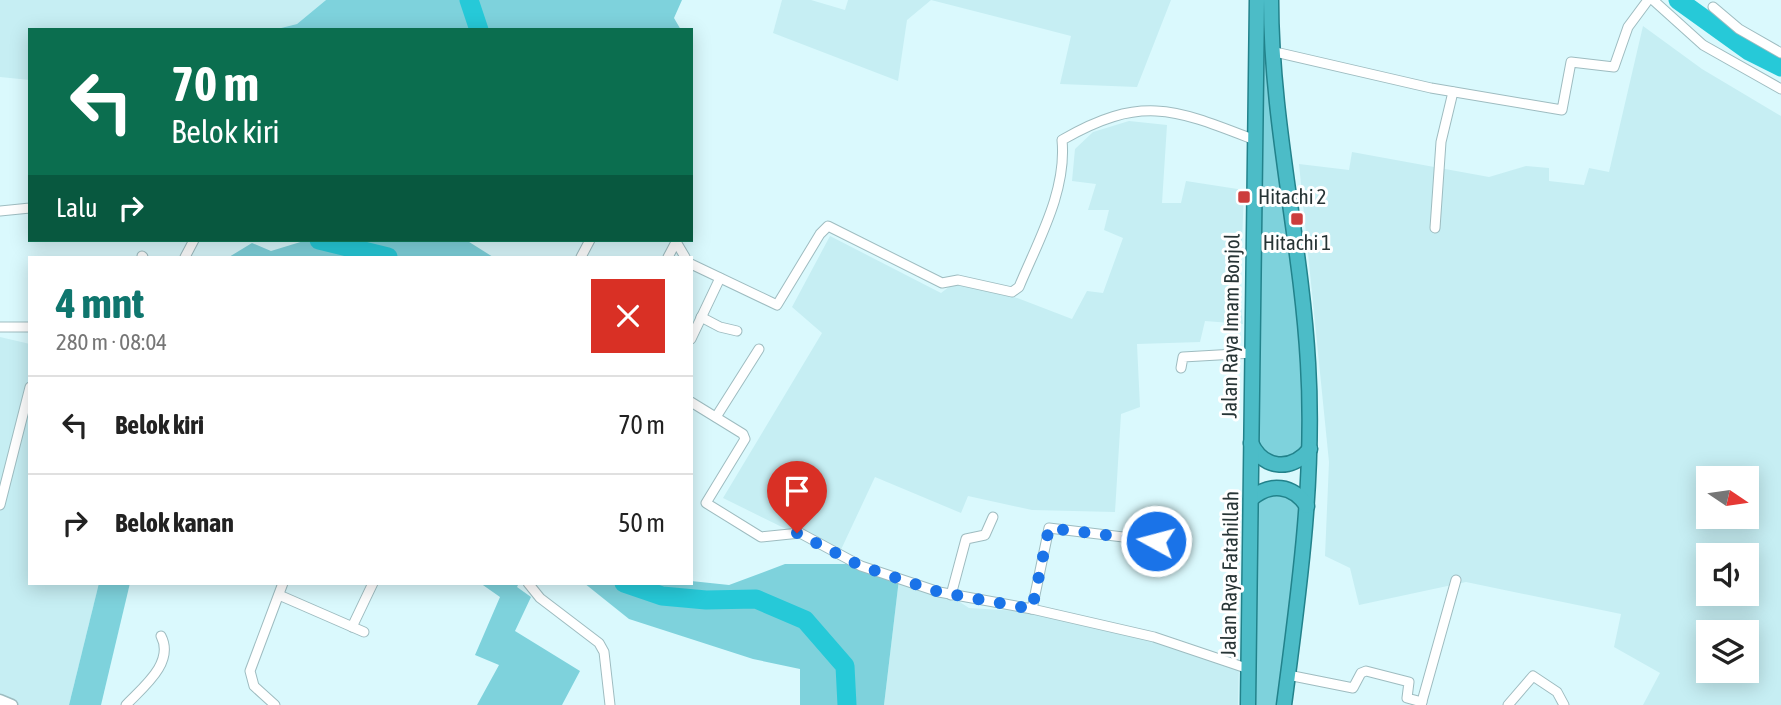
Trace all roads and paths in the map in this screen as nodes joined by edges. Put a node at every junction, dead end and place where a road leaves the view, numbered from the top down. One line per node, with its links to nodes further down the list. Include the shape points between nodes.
1 (1257, 0): 10 (highway, Jalan Raya Imam Bonjol)
2 (1271, 0): 6 (highway)
3 (1648, 0): 9 (street, via 1628,27 1614,67 1571,62 1562,110)
4 (1653, 0): 8 (street, via 1687,34)
5 (1713, 7): 7 (street)
6 (1271, 51): 9 (street); 28 (highway, via 1308,361)
7 (1781, 53)
8 (1781, 89)
9 (1453, 92): 13 (street, via 1441,142)
10 (1255, 141): 15 (street, via 1193,117 1138,110 1062,140 1064,161 1058,188 1016,291 957,280 942,283 828,226 777,305); 22 (highway, Jalan Raya Imam Bonjol)
11 (28, 208): 12 (street)
12 (0, 211)
13 (1435, 228)
14 (693, 265): 15 (street)
15 (720, 278): 16 (street)
16 (701, 317): 19 (street); 20 (street)
17 (0, 327): 18 (street)
18 (28, 327)
19 (737, 331)
20 (693, 335)
21 (759, 349): 26 (street)
22 (1253, 353): 23 (street, via 1183,357); 27 (highway, Jalan Raya Imam Bonjol)
23 (1181, 368)
24 (28, 395): 30 (street)
25 (693, 403): 26 (street)
26 (716, 418): 39 (street, via 745,439 707,505 761,537 800,533 861,566)
27 (1251, 443): 28 (highway, via 1263,460 1283,466); 29 (highway, Jalan Raya Fatahillah)
28 (1310, 449): 31 (highway)
29 (1251, 499): 31 (highway, via 1276,487 1294,492); 44 (highway, Jalan Raya Fatahillah)
30 (0, 505)
31 (1307, 506): 45 (highway)
32 (993, 517): 39 (street, via 985,535 965,539)
33 (1156, 541): 40 (street, via 1049,528)
34 (1456, 579): 47 (street)
35 (282, 585): 38 (street)
36 (372, 585): 41 (street)
37 (530, 585): 51 (street, via 599,643)
38 (279, 595): 41 (street); 50 (street, via 249,676)
39 (951, 595): 40 (street)
40 (1032, 609): 44 (street, via 1154,637)
41 (352, 627): 42 (street)
42 (364, 632)
43 (161, 636): 49 (street, via 164,657)
44 (1250, 669): 52 (highway, Jalan Raya Fatahillah)
45 (1288, 675): 47 (street, via 1353,688 1366,671 1409,682 1407,698); 53 (highway)
46 (0, 700): 48 (street)
47 (1421, 704)
48 (12, 705)
49 (126, 705)
50 (275, 705)
51 (610, 705)
52 (1248, 705)
53 (1284, 705)
54 (1508, 705): 55 (street, via 1533,676 1557,692)
55 (1564, 705)

